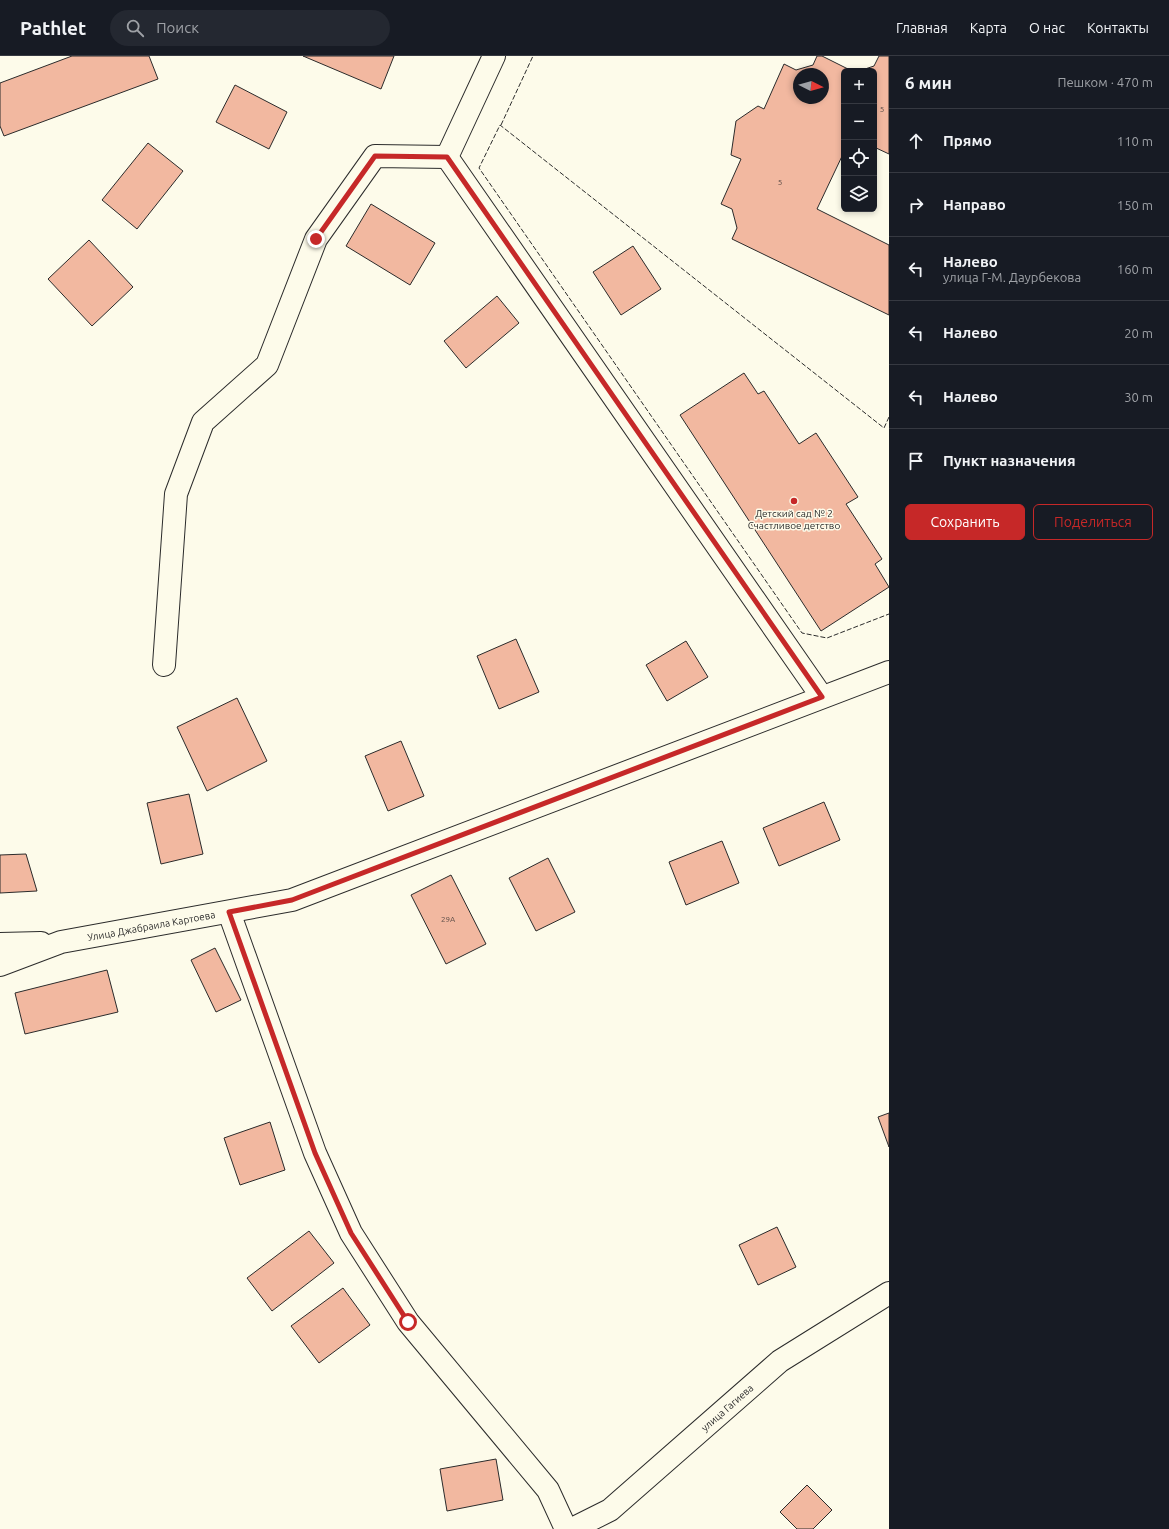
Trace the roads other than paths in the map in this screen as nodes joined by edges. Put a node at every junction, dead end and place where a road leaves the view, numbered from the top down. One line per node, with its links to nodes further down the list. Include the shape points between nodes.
1 (494, 56): 2 (street)
2 (447, 157): 3 (street, via 375,156 316,239 267,365 203,422 176,494); 5 (street)
3 (164, 666)
4 (889, 672): 5 (street, Улица Джабраила Картоева)
5 (822, 697): 6 (street, Улица Джабраила Картоева, via 292,900)
6 (229, 912): 7 (street, Улица Джабраила Картоева); 11 (street, via 315,1153 351,1233 408,1322 548,1490)
7 (61, 942): 8 (street); 9 (street, Улица Джабраила Картоева)
8 (0, 944)
9 (0, 965)
10 (889, 1293): 12 (street, улица Гагиева, via 780,1361 610,1510)
11 (566, 1529)
12 (572, 1529)

